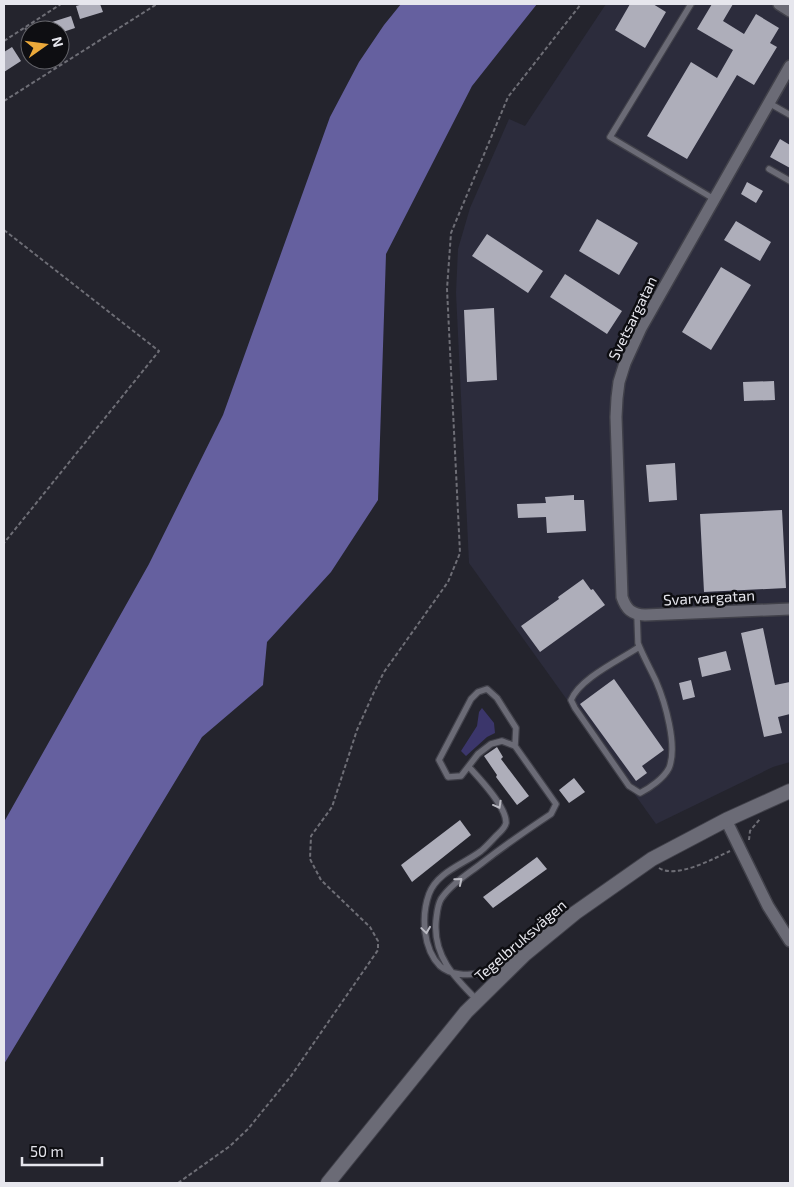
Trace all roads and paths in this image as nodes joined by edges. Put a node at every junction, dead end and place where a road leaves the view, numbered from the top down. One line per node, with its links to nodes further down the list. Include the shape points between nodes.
1 (62, 4): 7 (path)
2 (157, 4): 10 (path)
3 (581, 4): 35 (path, via 508,97 451,233 447,289 460,553 448,582 384,672 356,730 332,808 311,836 310,859 321,880 370,926 378,941 378,950 291,1076 248,1130)
4 (691, 4): 18 (lane, via 610,137)
5 (778, 4): 6 (street)
6 (790, 11)
7 (37, 20)
8 (20, 31): 9 (path)
9 (4, 41)
10 (70, 59)
11 (790, 66): 14 (street, Svetsargatan)
12 (53, 70): 13 (path)
13 (4, 101)
14 (769, 102): 15 (lane); 18 (street, Svetsargatan)
15 (790, 115)
16 (769, 169): 17 (lane)
17 (790, 181)
18 (714, 199): 22 (street, Svetsargatan, via 641,328 619,382 616,417 622,597 625,607)
19 (4, 230): 20 (path, via 159,350)
20 (4, 543)
21 (790, 609): 22 (street, Svarvargatan)
22 (633, 613): 23 (lane)
23 (639, 647): 23 (lane, via 660,692 669,724 672,753 670,767 664,776 640,793 630,786 572,700 574,693 585,683)
24 (515, 746): 25 (lane, via 502,741 491,744); 25 (lane, via 516,728 497,698 487,689 478,692 471,699 439,760 448,777 461,776); 33 (lane, one-way to 24, via 438,948 435,930 441,900 470,872 551,814 556,804)
25 (469, 767): 33 (lane, one-way to 33, via 488,788 506,821 504,828 481,851 445,874 429,892 426,935 438,963)
26 (790, 791): 28 (street, Tegelbruksvägen)
27 (762, 818): 29 (path, via 750,831 749,842)
28 (726, 820): 29 (street); 30 (street, Tegelbruksvägen)
29 (738, 846): 30 (path, via 701,864 675,871 664,871); 32 (street)
30 (652, 859): 31 (street, Tegelbruksvägen)
31 (542, 940): 33 (lane, via 482,973); 34 (street, Tegelbruksvägen)
32 (790, 941)
33 (450, 971): 34 (lane)
34 (477, 1000): 36 (street, Tegelbruksvägen)
35 (178, 1183)
36 (328, 1183)

